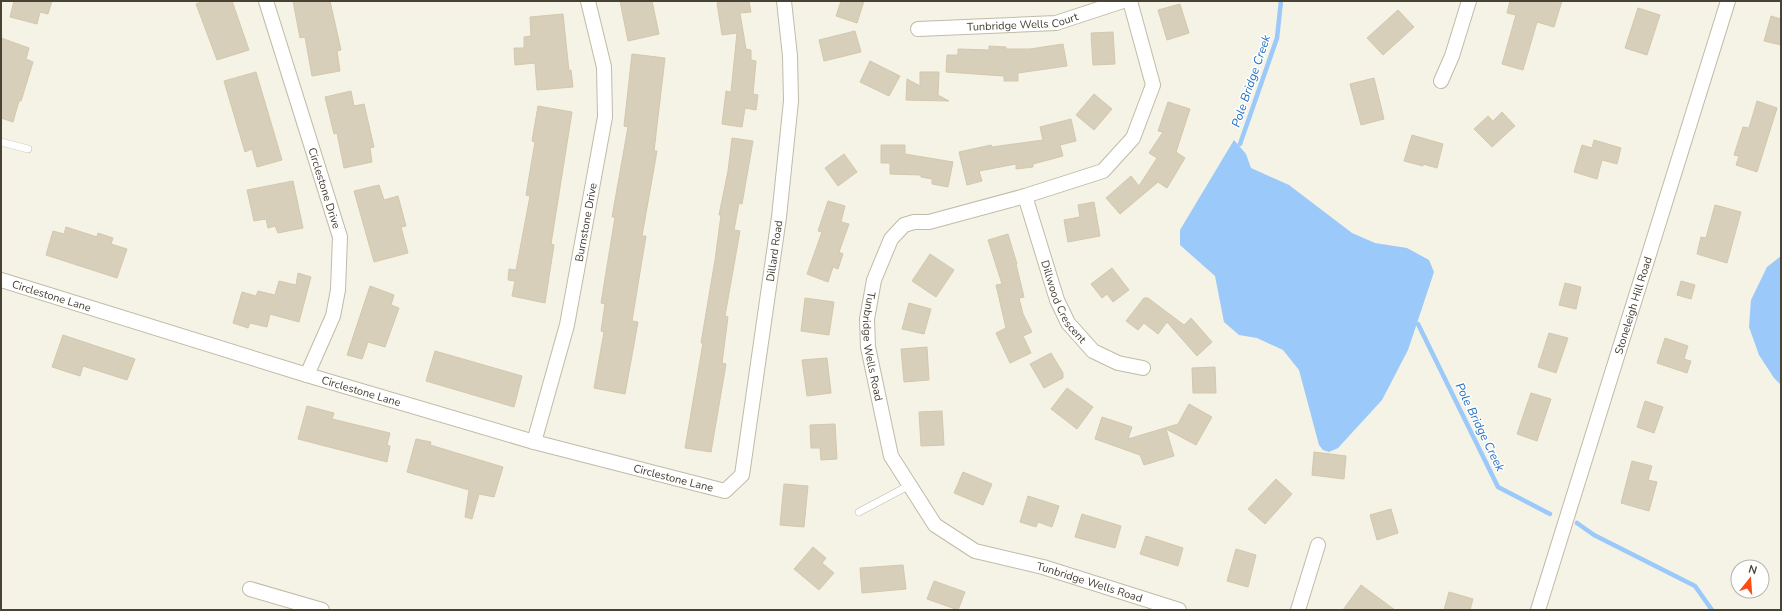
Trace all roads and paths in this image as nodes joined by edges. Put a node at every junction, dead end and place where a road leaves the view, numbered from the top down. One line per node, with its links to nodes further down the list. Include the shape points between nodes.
1 (266, 1): 15 (street, Circlestone Drive, via 340,237 338,290 333,316)
2 (588, 1): 16 (street, Burnstone Drive, via 604,67 605,117 567,325)
3 (784, 1): 18 (street, Dillard Road, via 790,56 791,101 779,217 742,476)
4 (1123, 1): 8 (street, Tunbridge Wells Court, via 1056,23)
5 (1130, 1): 12 (street, Tunbridge Wells Road, via 1153,85 1133,138 1103,170)
6 (1469, 1): 9 (street, via 1452,56)
7 (1728, 1): 25 (street, Stoneleigh Hill Road)
8 (918, 29)
9 (1441, 81)
10 (1, 142): 11 (lane)
11 (28, 149)
12 (1025, 196): 14 (street, Dillwood Crescent, via 1057,300 1068,323 1093,351 1118,363); 17 (street, Tunbridge Wells Road, via 929,222 904,225 892,239 874,280 867,319 868,348 891,456)
13 (1, 280): 15 (street, Circlestone Lane)
14 (1143, 368)
15 (307, 375): 16 (street, Circlestone Lane)
16 (534, 442): 18 (street, Circlestone Lane)
17 (910, 486): 19 (lane); 23 (street, Tunbridge Wells Road, via 935,525 976,551 1043,568)
18 (725, 491)
19 (859, 512)
20 (1318, 544): 24 (street)
21 (250, 589): 22 (street)
22 (322, 610)
23 (1179, 610)
24 (1298, 610)
25 (1538, 610)

